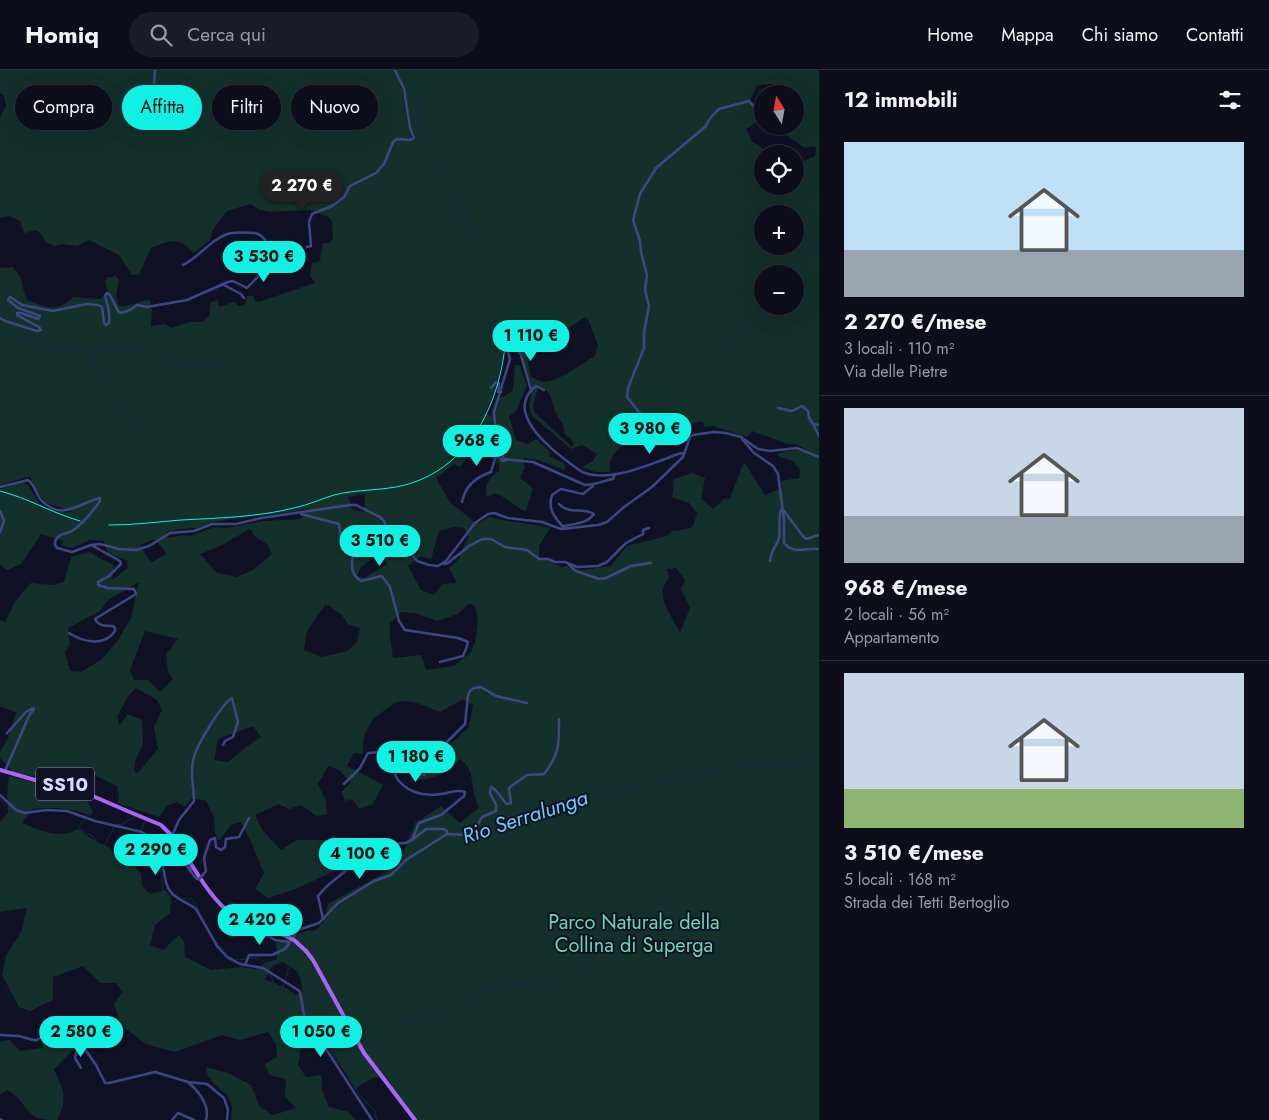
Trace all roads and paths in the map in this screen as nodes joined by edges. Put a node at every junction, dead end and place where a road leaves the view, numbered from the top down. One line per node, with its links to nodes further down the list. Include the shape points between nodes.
1 (155, 70): 3 (street)
2 (395, 70): 5 (street, via 404,89 414,138 393,142 388,158 376,173 350,186 344,197 332,206 312,214 309,222 311,246)
3 (154, 85)
4 (754, 108): 21 (street, via 749,101 719,109 706,126 651,174 640,194 633,220 647,275 645,290 649,306 644,348 627,397 664,438)
5 (307, 247)
6 (183, 265): 7 (street, via 226,235 249,232 263,236 275,256 261,273 247,288 233,281)
7 (222, 284): 8 (street); 9 (street, via 186,300 147,307 137,305 121,313 107,293 110,315 106,325 102,307 98,305 86,304 52,311 22,305 10,297 8,300 18,308 40,316 38,319 19,312 16,315 41,330)
8 (244, 298)
9 (0, 318)
10 (504, 329): 13 (street, via 505,326 510,328 524,340 513,340 512,343 521,355)
11 (508, 352): 15 (street, via 510,359)
12 (491, 388): 15 (street, via 498,382 498,392)
13 (531, 390): 14 (street, via 537,386); 25 (street, via 524,411 542,439 582,472 601,476)
14 (544, 390)
15 (501, 392): 24 (street, via 494,412 497,445)
16 (778, 408): 17 (street, via 792,411 802,406 808,411)
17 (813, 424): 18 (street); 19 (street)
18 (819, 425)
19 (819, 436)
20 (741, 437): 21 (street, via 713,432 693,435); 23 (street, via 758,449 797,448); 30 (street, via 778,474)
21 (688, 440): 22 (street)
22 (684, 453): 25 (street); 34 (street, via 652,487 607,522)
23 (819, 457)
24 (506, 460): 26 (street, via 532,462 584,485); 28 (street, via 496,456 491,472 476,478 465,491)
25 (615, 474): 26 (street, via 613,479)
26 (594, 485): 34 (street, via 583,494 561,489 552,495 551,509)
27 (0, 487): 38 (street, via 28,480 44,503 64,510 73,510 100,498 97,506 71,532 59,535 55,540 57,548 72,552)
28 (462, 502)
29 (559, 504): 34 (street, via 564,509 594,514 583,522)
30 (783, 506): 31 (street); 40 (street, via 779,512 779,539 773,547)
31 (783, 510): 37 (street, via 806,539); 39 (street, via 786,546 794,550)
32 (0, 511): 36 (street, via 4,521)
33 (297, 513): 38 (street, via 172,532 141,550); 43 (street, via 356,505 380,517 392,540 405,546 417,560 434,566); 45 (street, via 339,524 341,539 353,552 351,567 355,576 361,581 382,576 390,587 399,621 405,630 468,642 463,656)
34 (564, 528): 43 (street, via 488,514 474,523)
35 (649, 528): 41 (street, via 598,566 577,567)
36 (0, 532)
37 (819, 536)
38 (91, 545): 44 (street, via 121,564 98,584 107,588 134,589 136,594 95,619 115,628 110,637 87,641)
39 (819, 549)
40 (770, 561)
41 (565, 562): 42 (street, via 576,571 598,579 631,566); 43 (street, via 538,559 527,550 482,539)
42 (651, 563)
43 (444, 564)
44 (69, 633)
45 (440, 662)
46 (527, 703): 50 (street, via 496,696 481,687 474,688 468,696 463,727 442,747)
47 (559, 719): 55 (street, via 558,750 544,774 527,775 510,787 512,802 509,804 492,787 490,793 496,811 482,817 474,831 467,835)
48 (7, 733): 51 (street, via 26,712 34,709)
49 (223, 745): 59 (street, via 233,737 238,725 232,698 200,741 191,778 194,801)
50 (426, 753): 52 (street, via 411,750 368,753 360,768); 56 (street, via 428,763 403,762 425,775 397,770 396,778 413,793 463,791 465,794 441,815 419,823)
51 (2, 771): 57 (main road, SS10, bridge, via 65,784 161,825)
52 (344, 784)
53 (0, 795): 58 (street, via 18,812 59,810 80,815 142,832)
54 (248, 818): 60 (street, bridge, via 239,837 226,839 221,850 216,847 216,838 210,840 204,858 204,876 199,879)
55 (447, 834): 56 (street, via 444,829 426,829); 61 (street, via 406,860 390,875 338,903)
56 (412, 840): 61 (street, via 394,844 376,859 350,867 326,887 318,896)
57 (180, 845): 60 (street); 62 (main road, SS10, via 220,904)
58 (155, 846): 59 (street); 64 (street, via 167,886 174,896 196,909 222,952 240,964)
59 (163, 846): 60 (street, via 170,856 177,852)
60 (194, 876)
61 (323, 919): 63 (street, via 298,930)
62 (250, 922): 63 (street, via 276,940); 74 (main road, SS10, bridge, via 294,940 306,951 364,1053)
63 (290, 942): 64 (street, via 286,949 276,954 249,955)
64 (246, 961): 73 (street, via 265,969 300,992 304,1015)
65 (0, 1035): 66 (street, via 37,1040 63,1024 75,1026)
66 (80, 1041): 67 (street, via 75,1058); 68 (street, via 105,1083 155,1072)
67 (81, 1068)
68 (188, 1082): 71 (street, via 200,1094); 72 (street, via 207,1084 224,1098)
69 (172, 1120): 70 (street, via 178,1113)
70 (194, 1120)
71 (206, 1120)
72 (227, 1120)
73 (372, 1120)
74 (415, 1120)

